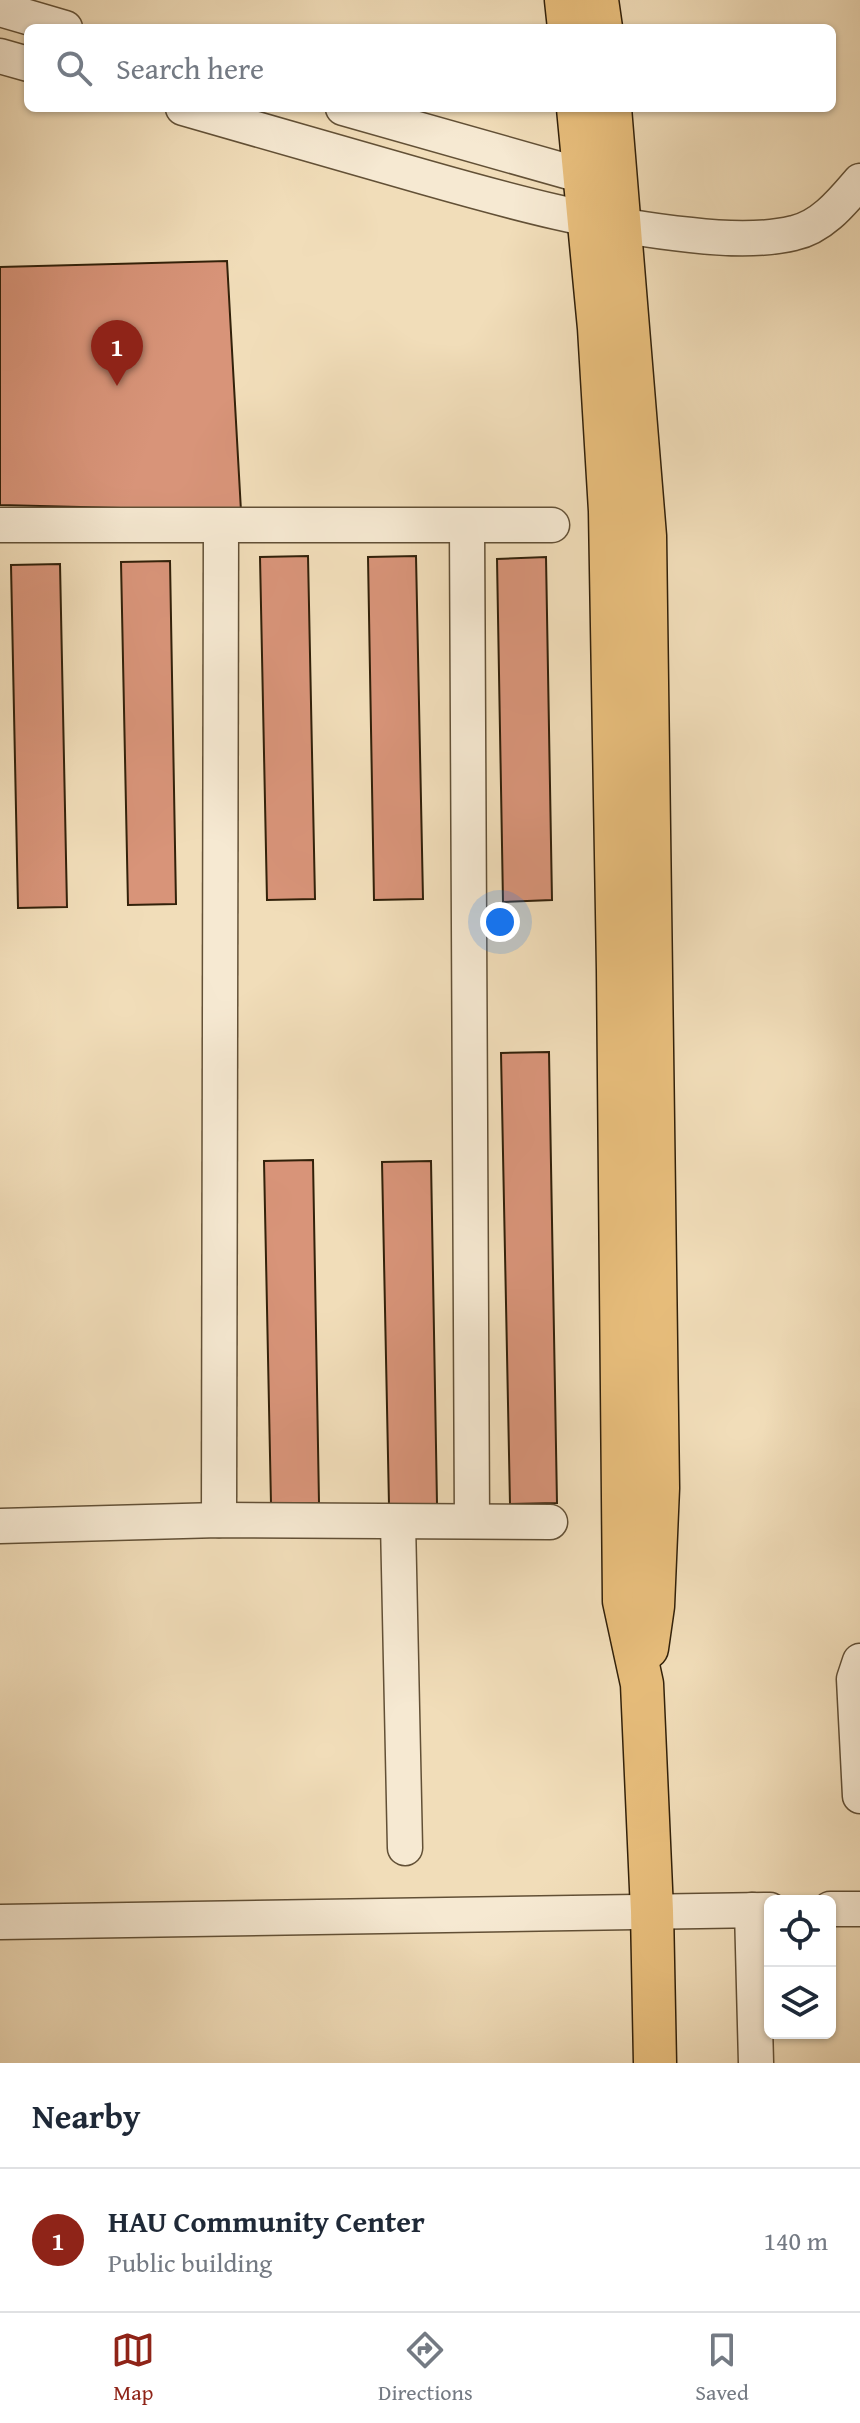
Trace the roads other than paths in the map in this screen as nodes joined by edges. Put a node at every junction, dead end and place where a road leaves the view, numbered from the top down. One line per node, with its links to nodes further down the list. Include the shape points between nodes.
1 (566, 0): 5 (main road)
2 (597, 0): 6 (main road)
3 (0, 9): 4 (street)
4 (51, 24)
5 (569, 24)
6 (600, 24)
7 (0, 56): 8 (street)
8 (24, 63)
9 (197, 112): 15 (street)
10 (357, 112): 13 (street)
11 (579, 112): 13 (main road)
12 (610, 112): 13 (main road)
13 (601, 181): 15 (main road)
14 (860, 181): 15 (street, via 817,223 796,233 735,238)
15 (605, 223): 31 (main road, via 645,536 658,1488 653,1606 642,1684)
16 (0, 525): 18 (street)
17 (552, 525): 19 (street)
18 (221, 526): 19 (street); 20 (street)
19 (467, 526): 21 (street)
20 (219, 1520): 22 (street); 24 (street)
21 (472, 1521): 22 (street); 23 (street)
22 (398, 1522): 27 (street)
23 (550, 1522)
24 (0, 1526)
25 (860, 1661): 26 (street, via 854,1679)
26 (860, 1796)
27 (405, 1848)
28 (836, 1909): 29 (street)
29 (860, 1909)
30 (761, 1910): 31 (street); 34 (street)
31 (652, 1911): 32 (street); 33 (main road)
32 (0, 1922)
33 (655, 2063)
34 (756, 2063)

